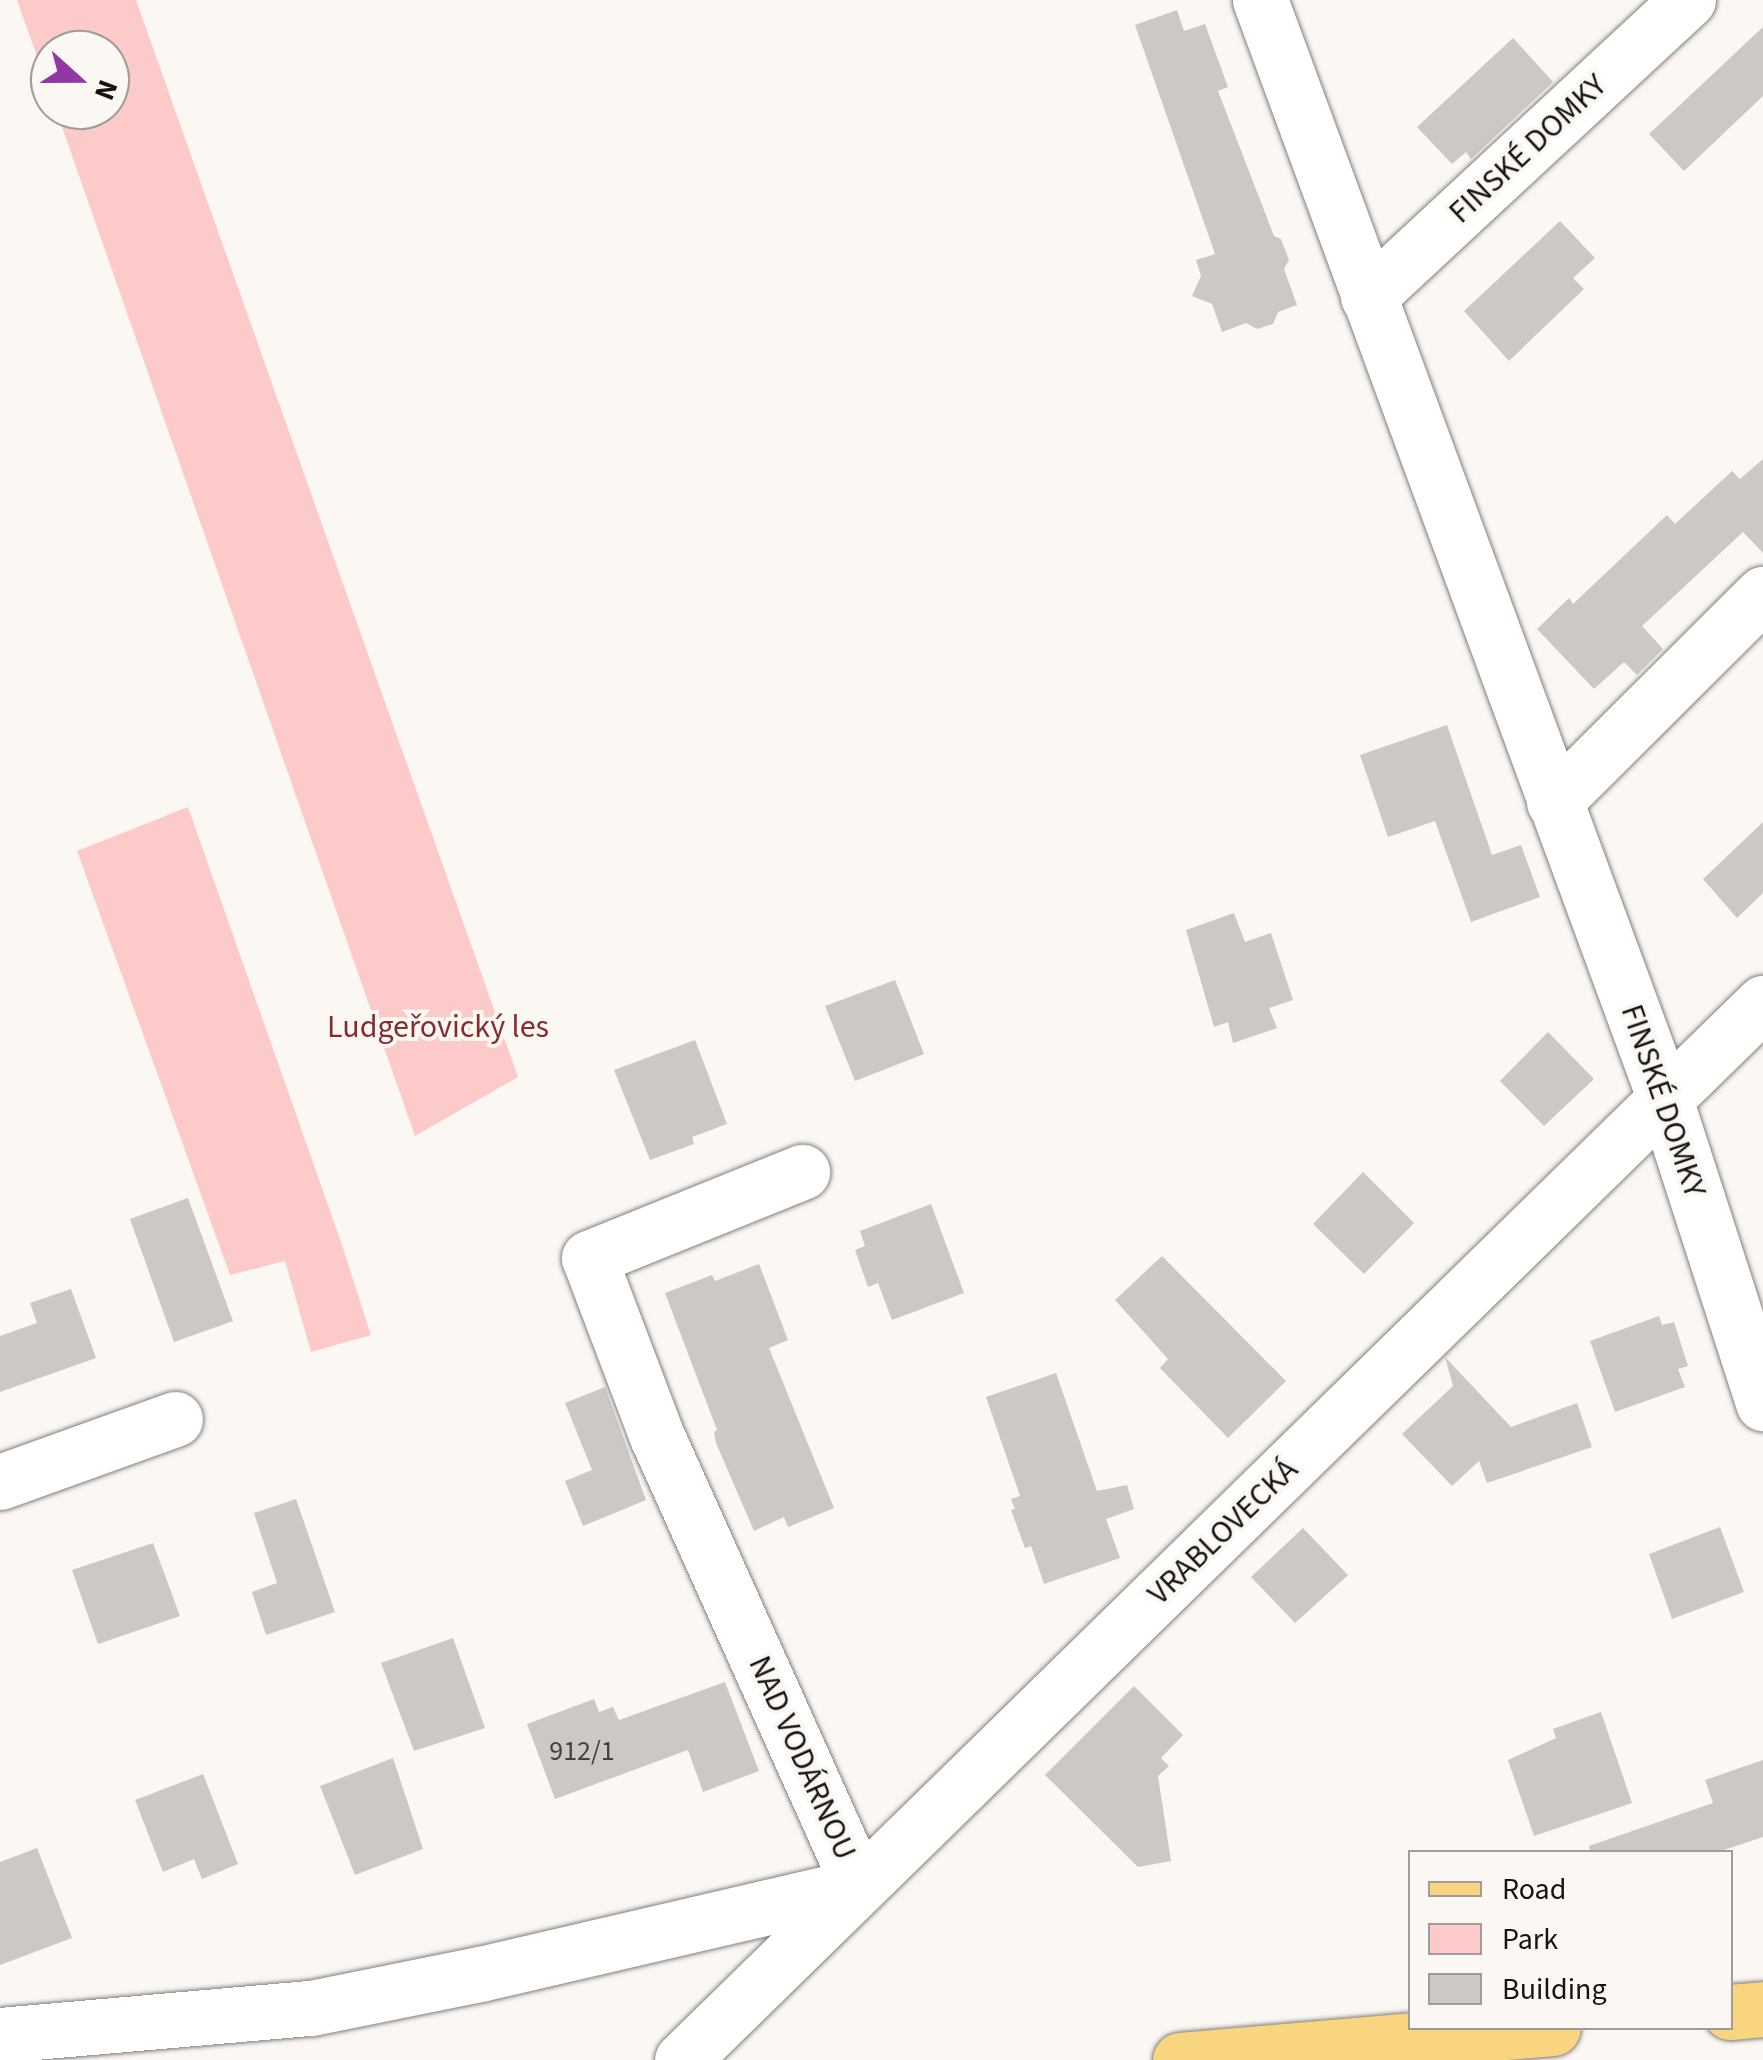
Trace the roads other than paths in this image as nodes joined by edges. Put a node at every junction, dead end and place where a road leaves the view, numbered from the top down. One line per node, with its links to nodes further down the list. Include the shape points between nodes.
1 (1260, 0): 3 (street, FINSKÉ DOMKY)
2 (1688, 0): 3 (street, FINSKÉ DOMKY)
3 (1368, 297): 5 (street, FINSKÉ DOMKY)
4 (1763, 594): 5 (street)
5 (1554, 802): 7 (street, FINSKÉ DOMKY)
6 (1763, 1004): 7 (street, VRABLOVECKÁ)
7 (1664, 1096): 9 (street, FINSKÉ DOMKY); 12 (street, VRABLOVECKÁ)
8 (802, 1172): 12 (street, NAD VODÁRNOU, via 589,1258 656,1434)
9 (1763, 1403)
10 (175, 1419): 11 (street)
11 (0, 1482)
12 (859, 1886): 16 (street, NAD VODÁRNOU, via 311,2008); 17 (street, VRABLOVECKÁ)
13 (1763, 2009): 14 (main road)
14 (1733, 2012)
15 (1529, 2030): 18 (main road)
16 (0, 2035)
17 (682, 2060)
18 (1180, 2060)

